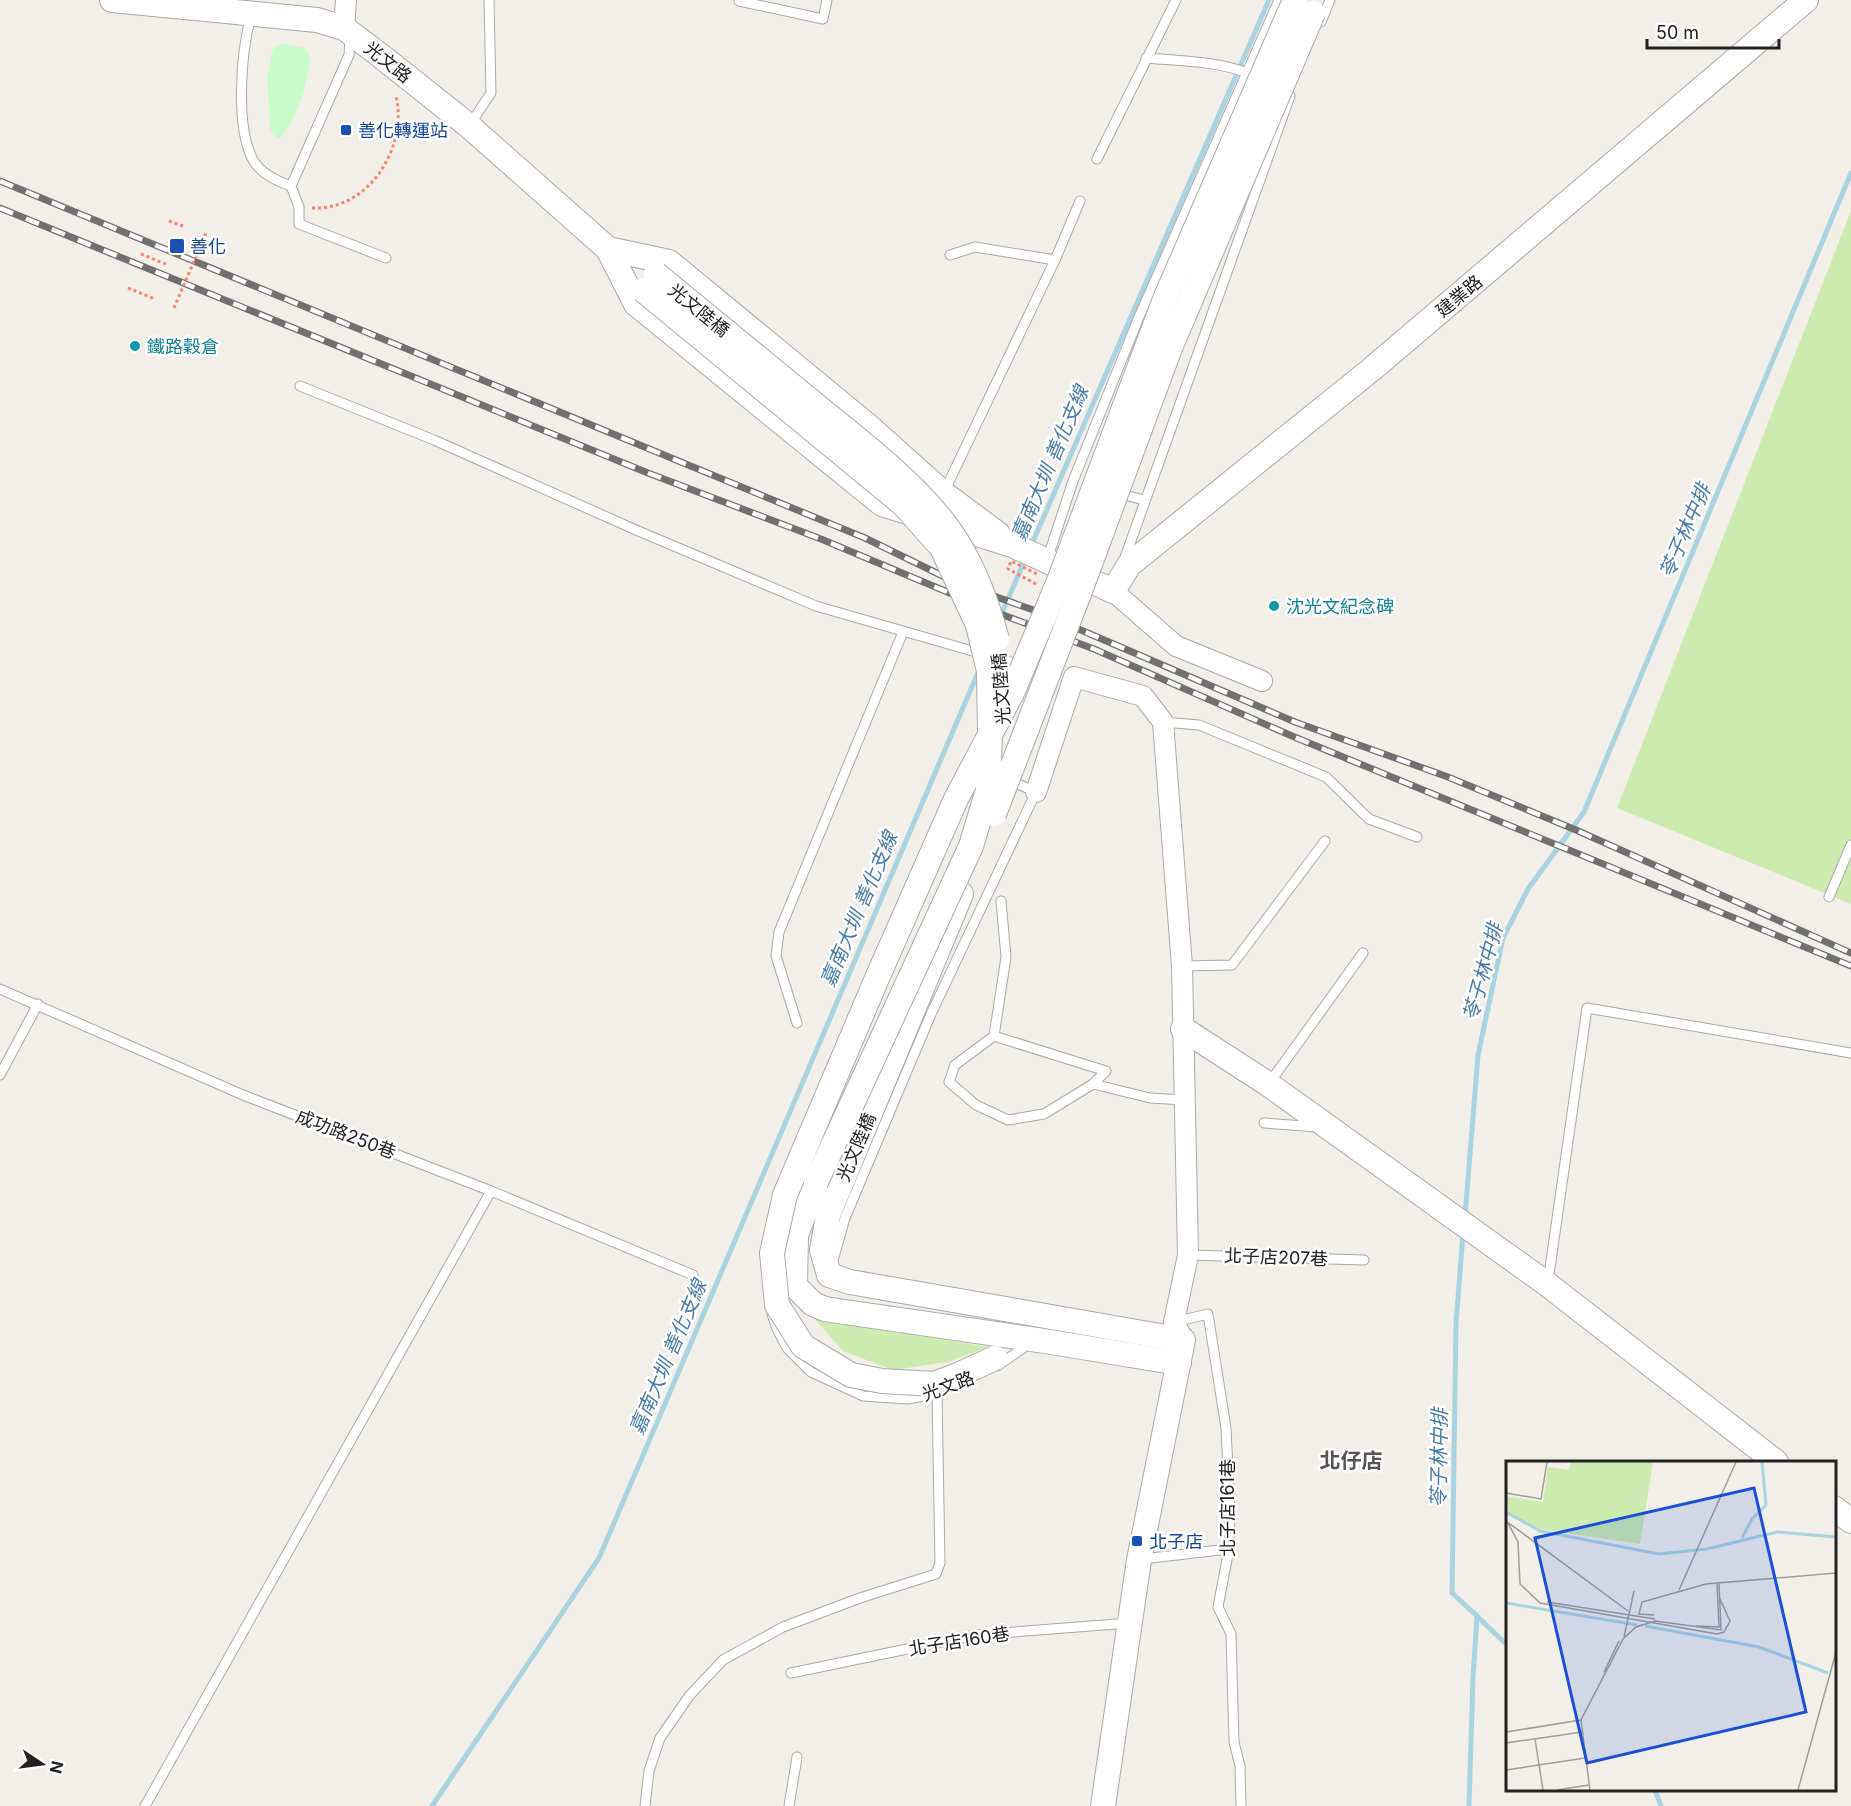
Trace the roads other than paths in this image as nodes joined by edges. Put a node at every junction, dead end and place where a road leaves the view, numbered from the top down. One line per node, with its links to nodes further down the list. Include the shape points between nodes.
1 (112, 0): 9 (street, 光文路)
2 (346, 0): 11 (street)
3 (489, 0): 15 (lane, via 491,93)
4 (827, 0): 8 (lane, via 823,19)
5 (1176, 0): 12 (lane)
6 (1279, 0): 13 (lane)
7 (1806, 0): 31 (street, 建業路, via 1372,369 1129,565)
8 (739, 1)
9 (252, 7): 11 (street, 光文路); 17 (lane, via 244,39 241,79 244,129 260,168)
10 (1315, 9): 38 (street, bridge, via 1170,348); 69 (street, bridge, via 1165,298 1059,581 1012,693 956,799 785,1195 772,1253 777,1305 803,1346 851,1375 934,1384)
11 (344, 28): 15 (street, 光文路); 17 (lane, via 350,37 349,55)
12 (1146, 58): 13 (lane, via 1206,63); 16 (lane)
13 (1248, 73): 25 (lane, via 1139,317)
14 (1292, 91): 27 (lane)
15 (469, 126): 19 (street, 光文路)
16 (1097, 159)
17 (291, 186): 21 (lane, via 299,224)
18 (1080, 201): 22 (lane)
19 (608, 249): 23 (street); 26 (street, via 669,262 867,425); 28 (street, via 636,304 882,504)
20 (950, 255): 22 (lane, via 975,247)
21 (386, 258)
22 (1054, 260): 26 (lane)
23 (650, 282): 38 (street, 光文陸橋, bridge, via 855,436 906,481 945,524 971,567 987,604 1000,651 1005,746); 60 (street, 光文陸橋, bridge, via 904,505 942,548 978,625 989,670 988,790 971,846 816,1182)
24 (300, 386): 32 (lane, via 816,606)
25 (1073, 481): 27 (lane); 30 (lane)
26 (943, 493): 28 (street); 29 (street)
27 (1144, 500): 31 (lane)
28 (934, 521): 29 (street)
29 (1012, 545): 30 (street)
30 (1046, 561): 31 (street)
31 (1113, 591): 34 (street, via 1176,646)
32 (903, 632): 33 (lane); 49 (lane, via 780,932 776,956)
33 (1066, 675): 35 (street, via 1143,696); 36 (street)
34 (1262, 681)
35 (1163, 722): 40 (lane, via 1199,725 1326,777 1369,819); 46 (street)
36 (1036, 792): 37 (lane, via 971,762 960,770); 64 (lane, via 931,1014 844,1218)
37 (937, 816)
38 (991, 822): 64 (street, 光文陸橋, via 828,1215 822,1250)
39 (928, 837): 66 (lane, 光文路, via 773,1205 765,1258)
40 (1417, 837)
41 (1325, 841): 46 (lane, via 1232,965)
42 (1851, 845): 43 (lane)
43 (1829, 897)
44 (1001, 901): 51 (lane, via 1006,957)
45 (1363, 953): 55 (lane)
46 (1182, 966): 50 (street)
47 (0, 989): 48 (lane, 成功路250巷)
48 (39, 1004): 53 (lane); 59 (lane, 成功路250巷, via 243,1095)
49 (797, 1023)
50 (1183, 1029): 55 (street); 56 (street)
51 (994, 1036): 54 (lane, via 1106,1071); 54 (lane, via 955,1065 949,1082 976,1105 1008,1120 1044,1114)
52 (1851, 1053): 65 (lane, via 1587,1008)
53 (0, 1075)
54 (1094, 1084): 56 (lane, via 1150,1098)
55 (1268, 1084): 58 (street)
56 (1184, 1100): 61 (street)
57 (1264, 1123): 58 (lane)
58 (1329, 1128): 65 (street)
59 (492, 1191): 63 (lane, 成功路250巷); 79 (lane)
60 (796, 1235): 66 (lane); 67 (street, 光文陸橋, via 795,1286 813,1304)
61 (1188, 1255): 62 (lane, 北子店207巷); 68 (street)
62 (1364, 1260)
63 (693, 1275)
64 (829, 1275): 68 (street)
65 (1547, 1284): 71 (street)
66 (770, 1307): 70 (lane, 光文路, via 787,1348 812,1372 863,1396 908,1399)
67 (1045, 1341): 68 (street, 光文陸橋); 69 (street)
68 (1179, 1342): 74 (lane, 北子店161巷, via 1209,1314 1226,1428); 75 (street)
69 (1022, 1349): 70 (lane, 光文路, via 995,1368)
70 (937, 1394): 80 (lane, via 940,1563 936,1574 783,1627 723,1660 690,1695 660,1738)
71 (1775, 1461)
72 (1836, 1510): 73 (street)
73 (1851, 1521)
74 (1230, 1549): 75 (lane); 83 (lane, 北子店161巷, via 1218,1607 1231,1634 1234,1742)
75 (1139, 1560): 76 (street)
76 (1129, 1623): 77 (lane, 北子店160巷, via 975,1635); 82 (street)
77 (791, 1674)
78 (797, 1757): 81 (lane)
79 (145, 1806)
80 (645, 1806)
81 (789, 1806)
82 (1102, 1806)
83 (1241, 1806)

